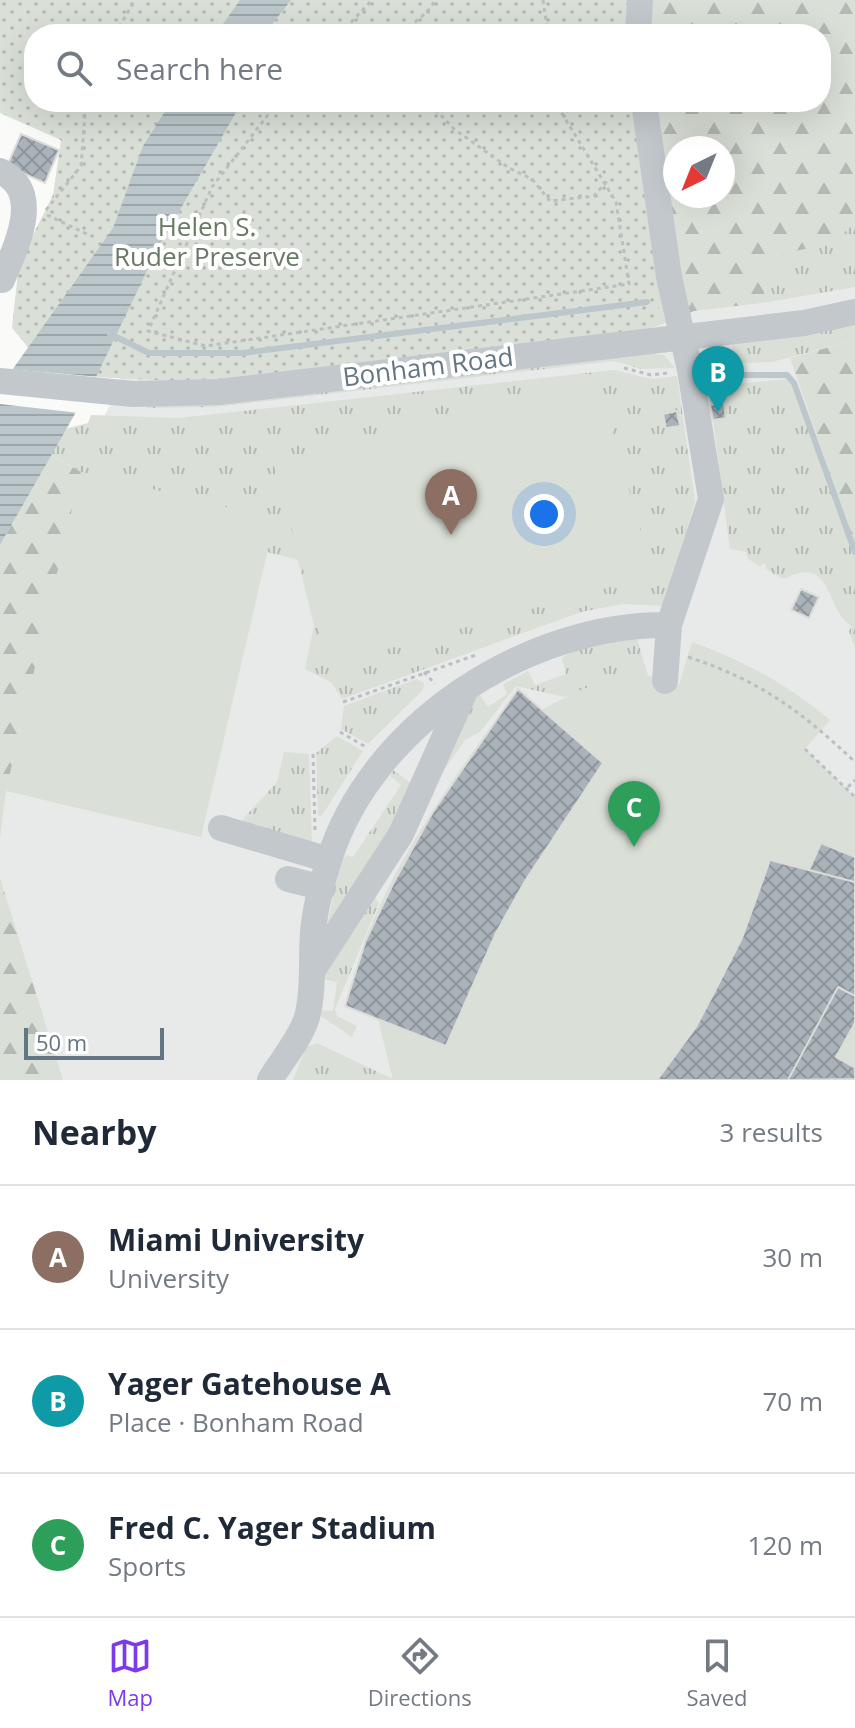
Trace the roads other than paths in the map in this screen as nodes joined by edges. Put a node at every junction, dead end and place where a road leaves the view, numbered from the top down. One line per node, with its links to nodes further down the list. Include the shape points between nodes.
1 (640, 0): 2 (street)
2 (639, 24)
3 (645, 112): 7 (street)
4 (0, 171): 5 (street, via 20,192 26,220)
5 (2, 280)
6 (855, 312): 7 (street, Bonham Road)
7 (682, 338): 8 (street, Bonham Road, via 219,392 103,391); 9 (street, via 711,499)
8 (0, 381)
9 (669, 625): 10 (street); 11 (street, via 637,624 555,646)
10 (665, 681)
11 (466, 689): 13 (street, via 399,745); 16 (street, via 401,834)
12 (221, 828): 13 (street)
13 (322, 852): 15 (street)
14 (288, 879): 15 (street)
15 (323, 888): 16 (street, via 313,929)
16 (312, 972): 17 (street, via 307,1019)
17 (270, 1080)

